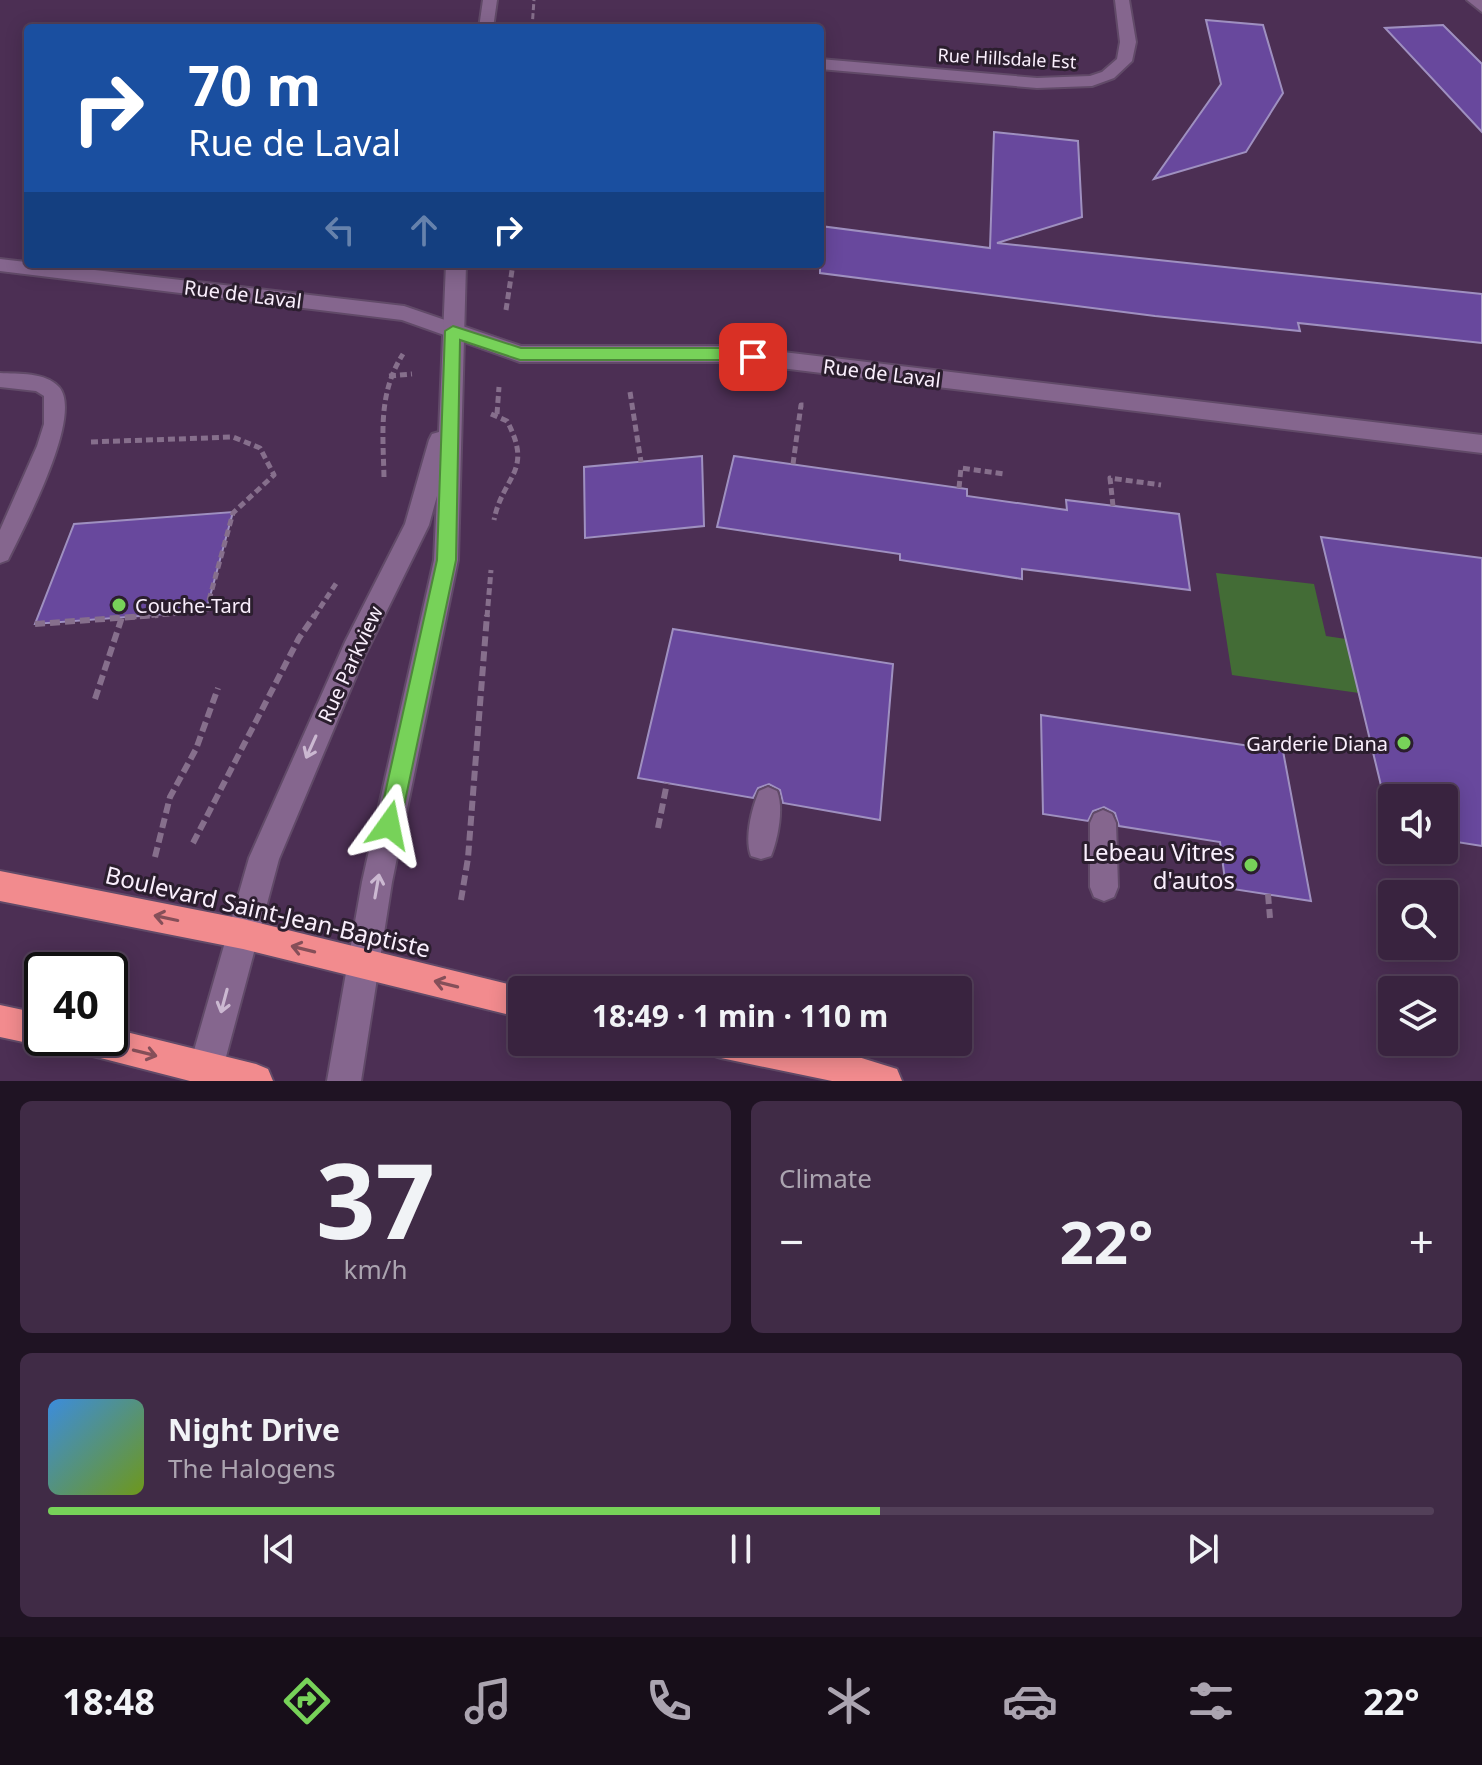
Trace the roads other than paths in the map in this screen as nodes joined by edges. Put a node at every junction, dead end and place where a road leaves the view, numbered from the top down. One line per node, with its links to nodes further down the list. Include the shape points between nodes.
1 (490, 0): 5 (street)
2 (1122, 0): 6 (street, Rue Hillsdale Est, via 1128,42 1124,61 1092,81 1046,84)
3 (1474, 0): 4 (street)
4 (1482, 8)
5 (487, 24)
6 (824, 64)
7 (0, 265): 8 (street, Rue de Laval)
8 (24, 268)
9 (25, 268): 11 (street, Rue de Laval, via 404,313)
10 (456, 268): 11 (street, Rue Parkview)
11 (453, 331): 13 (street, Rue Parkview); 14 (street, Rue de Laval, via 520,354 732,354)
12 (0, 380): 15 (lane, via 42,385 58,402 54,428)
13 (452, 394): 21 (street, Rue Parkview, one-way to 21, via 417,525 354,650 283,811); 22 (street, Rue Parkview, one-way to 13, via 442,588)
14 (1482, 444)
15 (0, 553)
16 (768, 800): 18 (lane)
17 (1103, 823): 20 (lane)
18 (761, 846)
19 (0, 886): 21 (highway, Boulevard Saint-Jean-Baptiste, one-way to 19)
20 (1104, 887)
21 (243, 934): 22 (highway, Boulevard Saint-Jean-Baptiste, one-way to 21); 28 (street, Rue Parkview, one-way to 28)
22 (364, 963): 23 (highway, Boulevard Saint-Jean-Baptiste, one-way to 22); 30 (street, Rue Parkview)
23 (508, 999)
24 (0, 1021): 25 (highway)
25 (24, 1026)
26 (128, 1051): 28 (highway, one-way to 28)
27 (796, 1056): 31 (highway)
28 (204, 1075): 29 (highway)
29 (256, 1081)
30 (344, 1081)
31 (885, 1081)

